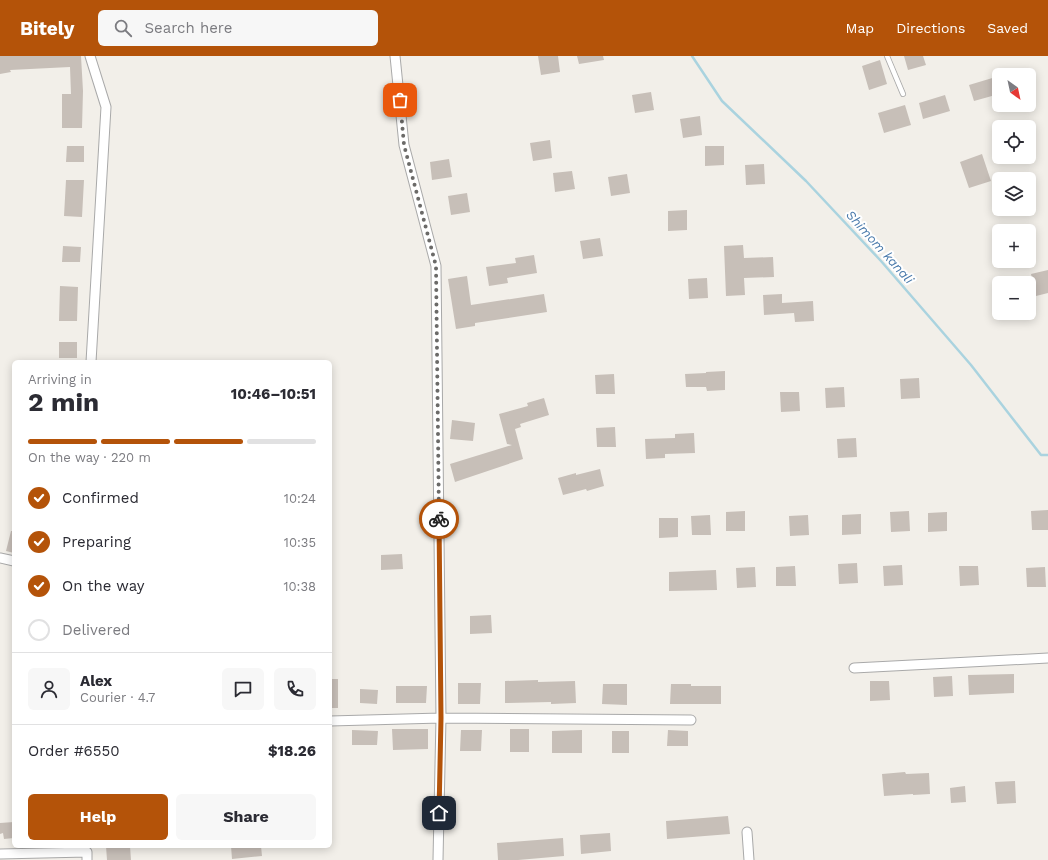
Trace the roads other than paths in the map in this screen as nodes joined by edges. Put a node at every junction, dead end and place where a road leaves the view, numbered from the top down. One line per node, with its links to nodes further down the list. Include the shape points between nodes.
1 (90, 56): 5 (street, via 106,107)
2 (395, 56): 10 (street, via 404,145 436,266)
3 (887, 56): 4 (lane)
4 (903, 94)
5 (91, 360)
6 (0, 558): 7 (street)
7 (12, 560)
8 (1048, 658): 9 (street)
9 (854, 668)
10 (441, 718): 11 (street); 12 (street); 16 (street)
11 (691, 720)
12 (332, 721)
13 (747, 832): 17 (street)
14 (0, 854): 15 (street, via 87,852)
15 (87, 860)
16 (438, 860)
17 (749, 860)

